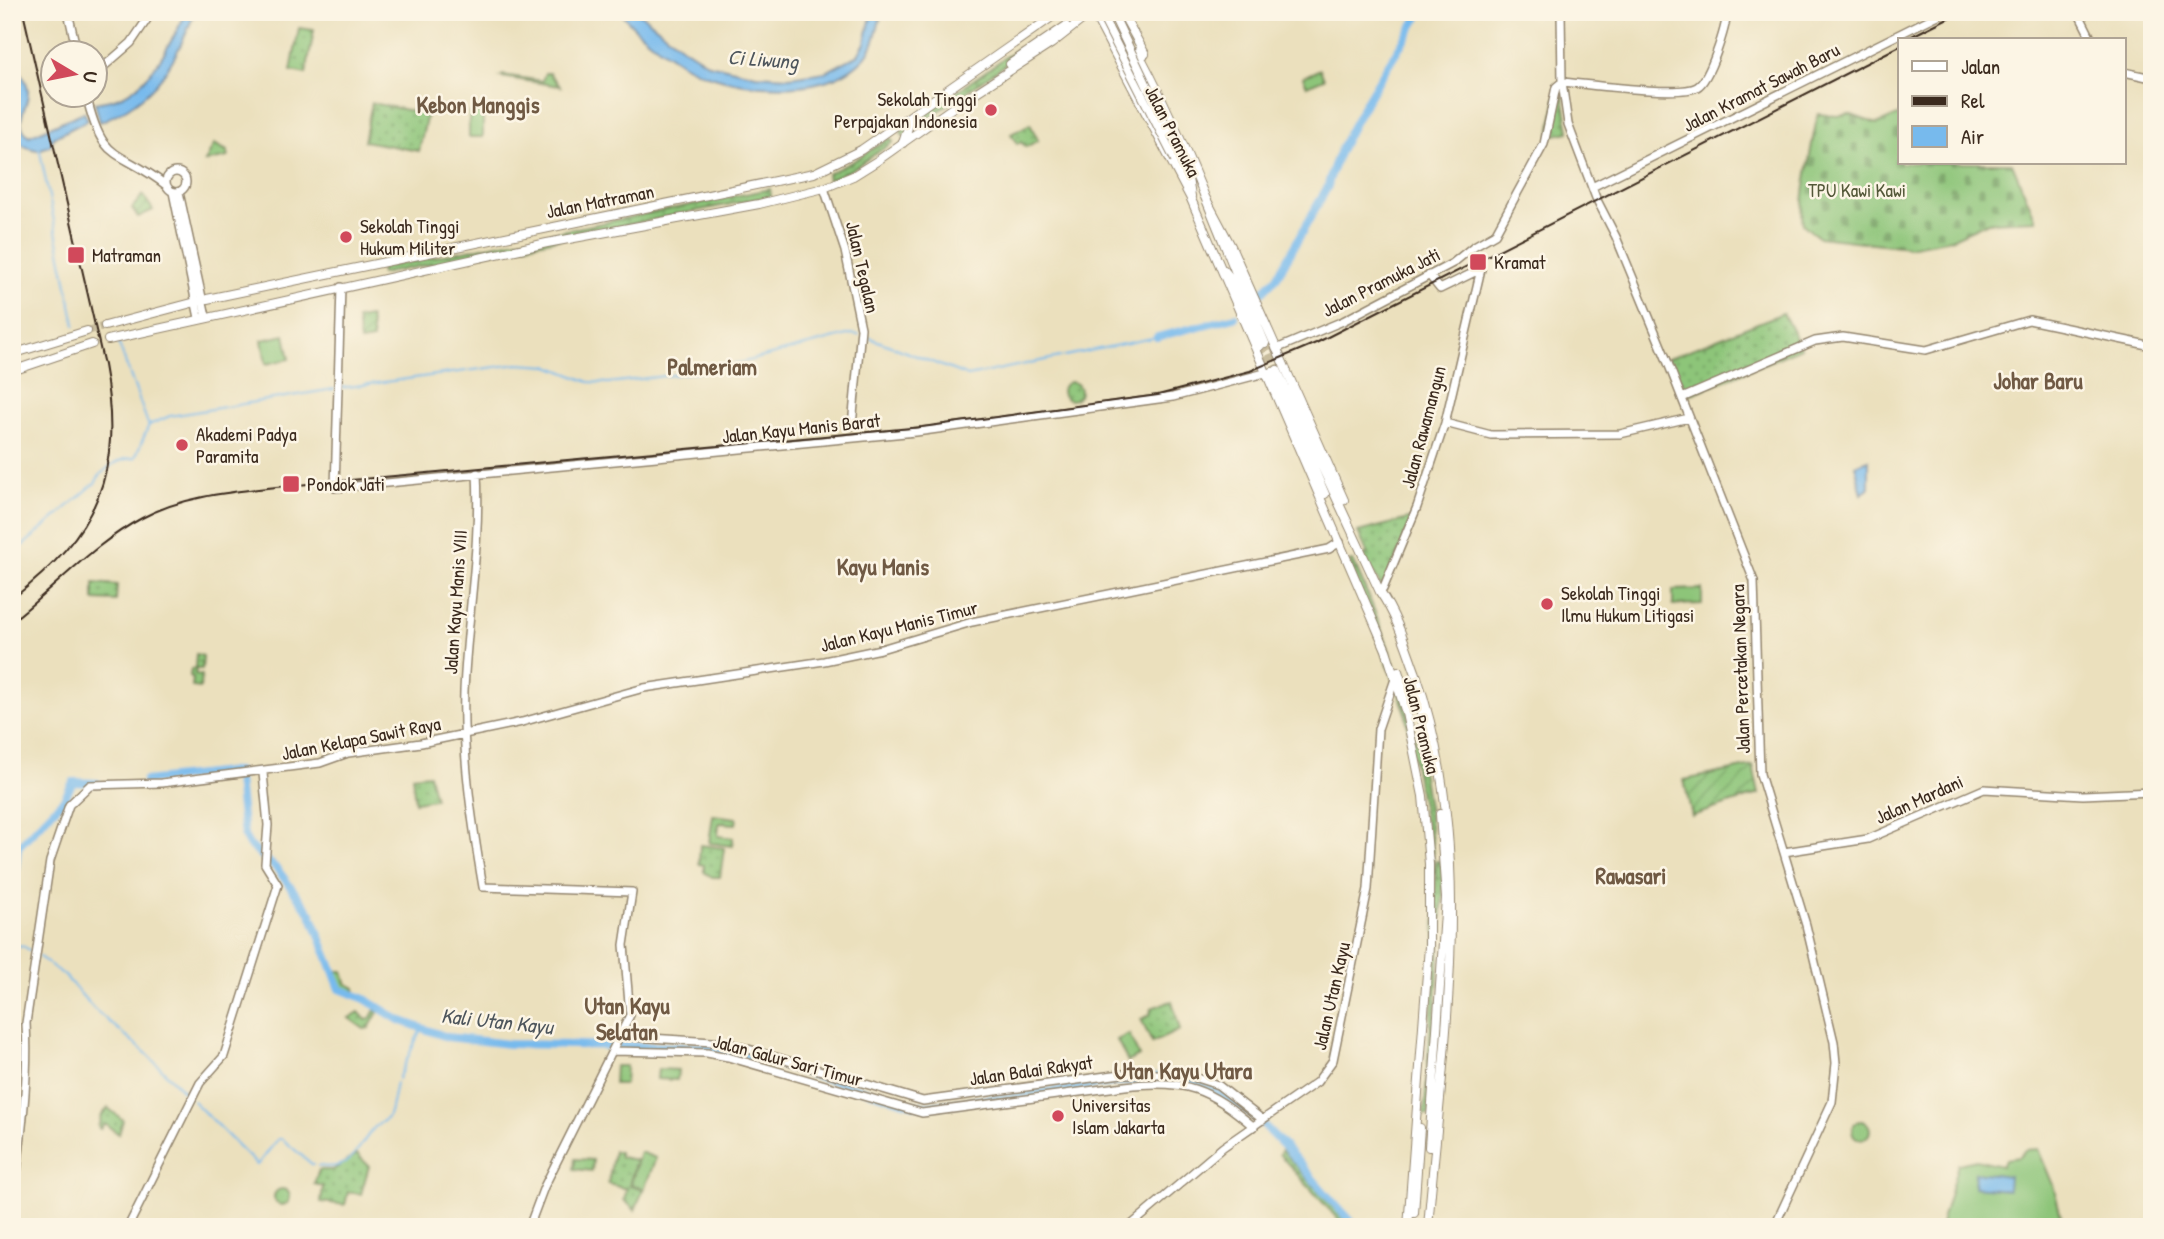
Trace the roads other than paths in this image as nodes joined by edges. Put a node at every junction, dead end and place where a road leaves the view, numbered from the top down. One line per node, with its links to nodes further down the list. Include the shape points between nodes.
1 (68, 12): 14 (street)
2 (152, 12): 17 (street, via 131,43)
3 (1061, 12): 25 (main road, Jalan Matraman, via 913,117); 37 (main road, Jalan Matraman, via 861,150 814,173)
4 (1093, 12): 11 (main road, Jalan Matraman); 13 (main road, Jalan Pramuka)
5 (1100, 12): 34 (main road, bridge)
6 (1561, 12): 20 (street)
7 (1727, 12): 20 (street, via 1723,37 1696,88)
8 (1944, 12): 30 (street, Jalan Kramat Sawah Baru)
9 (2078, 12): 15 (street)
10 (1116, 16): 13 (main road); 26 (main road, via 1170,103); 34 (main road, bridge, via 1187,173)
11 (1080, 22): 13 (main road); 21 (main road, Jalan Matraman)
12 (1070, 23): 21 (main road, Jalan Matraman)
13 (1100, 25): 34 (main road, Jalan Pramuka)
14 (74, 38)
15 (2091, 38)
16 (1138, 51): 26 (main road)
17 (108, 63)
18 (2126, 72): 19 (street)
19 (2152, 78)
20 (1562, 82): 23 (street, Jalan Pramuka Jati, via 1556,87); 24 (street, Jalan Percetakan Negara)
21 (955, 106): 25 (main road, Jalan Matraman)
22 (91, 108): 27 (street, via 101,140 114,155)
23 (1550, 124): 24 (street); 35 (street, Jalan Pramuka Jati, via 1499,230)
24 (1568, 124): 30 (street, Jalan Percetakan Negara)
25 (903, 143): 31 (main road, Jalan Matraman)
26 (1185, 146): 33 (main road, Jalan Pramuka)
27 (149, 172): 28 (street); 29 (street)
28 (170, 174): 29 (street); 32 (street, via 186,177 184,189)
29 (167, 186): 32 (street)
30 (1592, 187): 50 (street, Jalan Percetakan Negara)
31 (826, 188): 36 (main road, Jalan Matraman); 53 (street, Jalan Tegalan, via 848,261 861,332)
32 (176, 192): 37 (street)
33 (1204, 195): 38 (main road, Jalan Pramuka); 38 (main road, Jalan Pramuka)
34 (1191, 199): 38 (main road, Jalan Pramuka, via 1220,265)
35 (1429, 275): 46 (street, Jalan Pramuka Jati, via 1343,321); 52 (street, Jalan Rawamangun, via 1437,289 1480,269)
36 (341, 287): 39 (main road, Jalan Matraman); 57 (street, Jalan Kayu Manis Barat, via 335,488)
37 (199, 301): 39 (street); 40 (main road, Jalan Matraman)
38 (1247, 305): 44 (main road, Jalan Pramuka); 46 (main road, Jalan Pramuka); 49 (main road, Jalan Pramuka)
39 (203, 317): 42 (main road, Jalan Matraman)
40 (109, 324)
41 (87, 331): 47 (main road)
42 (108, 340)
43 (92, 344): 48 (main road)
44 (1263, 344)
45 (2152, 346): 50 (street, via 2035,320 1926,350 1833,337)
46 (1276, 349): 55 (main road, Jalan Pramuka)
47 (12, 354)
48 (12, 371)
49 (1272, 372): 54 (main road, Jalan Pramuka); 56 (main road, Jalan Pramuka); 57 (street, Jalan Kayu Manis Barat, via 1173,397 916,432)
50 (1682, 398): 51 (street, Jalan Percetakan Negara)
51 (1689, 418): 52 (street, via 1620,434 1491,435); 69 (street, Jalan Percetakan Negara, via 1754,581 1759,767)
52 (1445, 423): 59 (street, Jalan Rawamangun)
53 (852, 426)
54 (1307, 444): 55 (main road); 56 (main road); 59 (main road, Jalan Pramuka); 71 (main road, Jalan Pramuka, via 1403,684 1421,760)
55 (1323, 454): 59 (main road, Jalan Pramuka)
56 (1303, 459): 58 (main road, Jalan Pramuka)
57 (477, 473): 62 (street, Jalan Kayu Manis VIII)
58 (1340, 542): 61 (main road, Jalan Pramuka); 62 (street, Jalan Kayu Manis Timur, via 1319,551 972,622 830,660 644,688 527,721)
59 (1383, 594): 60 (main road, Jalan Pramuka)
60 (1391, 615): 64 (main road, Jalan Pramuka, via 1424,700); 65 (main road, Jalan Pramuka, via 1424,720)
61 (1395, 679): 70 (main road, Jalan Pramuka, via 1415,750); 78 (street, Jalan Utan Kayu, via 1378,729 1368,889 1338,1048 1317,1082)
62 (464, 733): 63 (street, Jalan Kelapa Sawit Raya); 74 (street, Jalan Kayu Manis VIII, via 483,888 632,892 624,945 631,1011)
63 (264, 773): 80 (street, Jalan Kelapa Sawit Raya, via 88,787 69,805 50,861 26,1023 29,1048 24,1106); 81 (street, via 265,855 278,885 224,1056 203,1078)
64 (1440, 778): 65 (main road); 67 (main road, Jalan Pramuka)
65 (1436, 788): 68 (main road, Jalan Pramuka)
66 (2152, 792): 69 (street, Jalan Mardani, via 2083,795 1984,789 1860,841)
67 (1445, 806): 68 (main road); 86 (main road, Jalan Pramuka, via 1451,921)
68 (1441, 816): 73 (main road, Jalan Pramuka)
69 (1784, 852): 87 (street, Jalan Percetakan Negara, via 1835,1042 1836,1063 1832,1102)
70 (1429, 864): 71 (main road); 79 (main road, Jalan Pramuka, via 1429,946)
71 (1434, 874): 72 (main road, Jalan Pramuka)
72 (1435, 919): 73 (main road); 79 (main road, Jalan Pramuka)
73 (1445, 919): 86 (main road, Jalan Pramuka)
74 (615, 1044): 76 (street, Jalan Galur Sari Timur, via 728,1044 912,1099); 77 (street, Jalan Galur Sari Timur, via 715,1054 911,1111); 82 (street)
75 (1183, 1080): 76 (street, Jalan Balai Rakyat, via 1125,1073); 77 (street, Jalan Balai Rakyat); 78 (street, Jalan Balai Rakyat); 78 (street, Jalan Balai Rakyat, via 1218,1085)
76 (957, 1096)
77 (952, 1110)
78 (1259, 1123): 83 (street, Jalan Utan Kayu, via 1223,1147)
79 (1417, 1131): 84 (main road, Jalan Pramuka); 85 (main road, Jalan Pramuka)
80 (12, 1184)
81 (128, 1227)
82 (529, 1227)
83 (1129, 1227)
84 (1408, 1227)
85 (1413, 1227)
86 (1426, 1227)
87 (1774, 1227)

